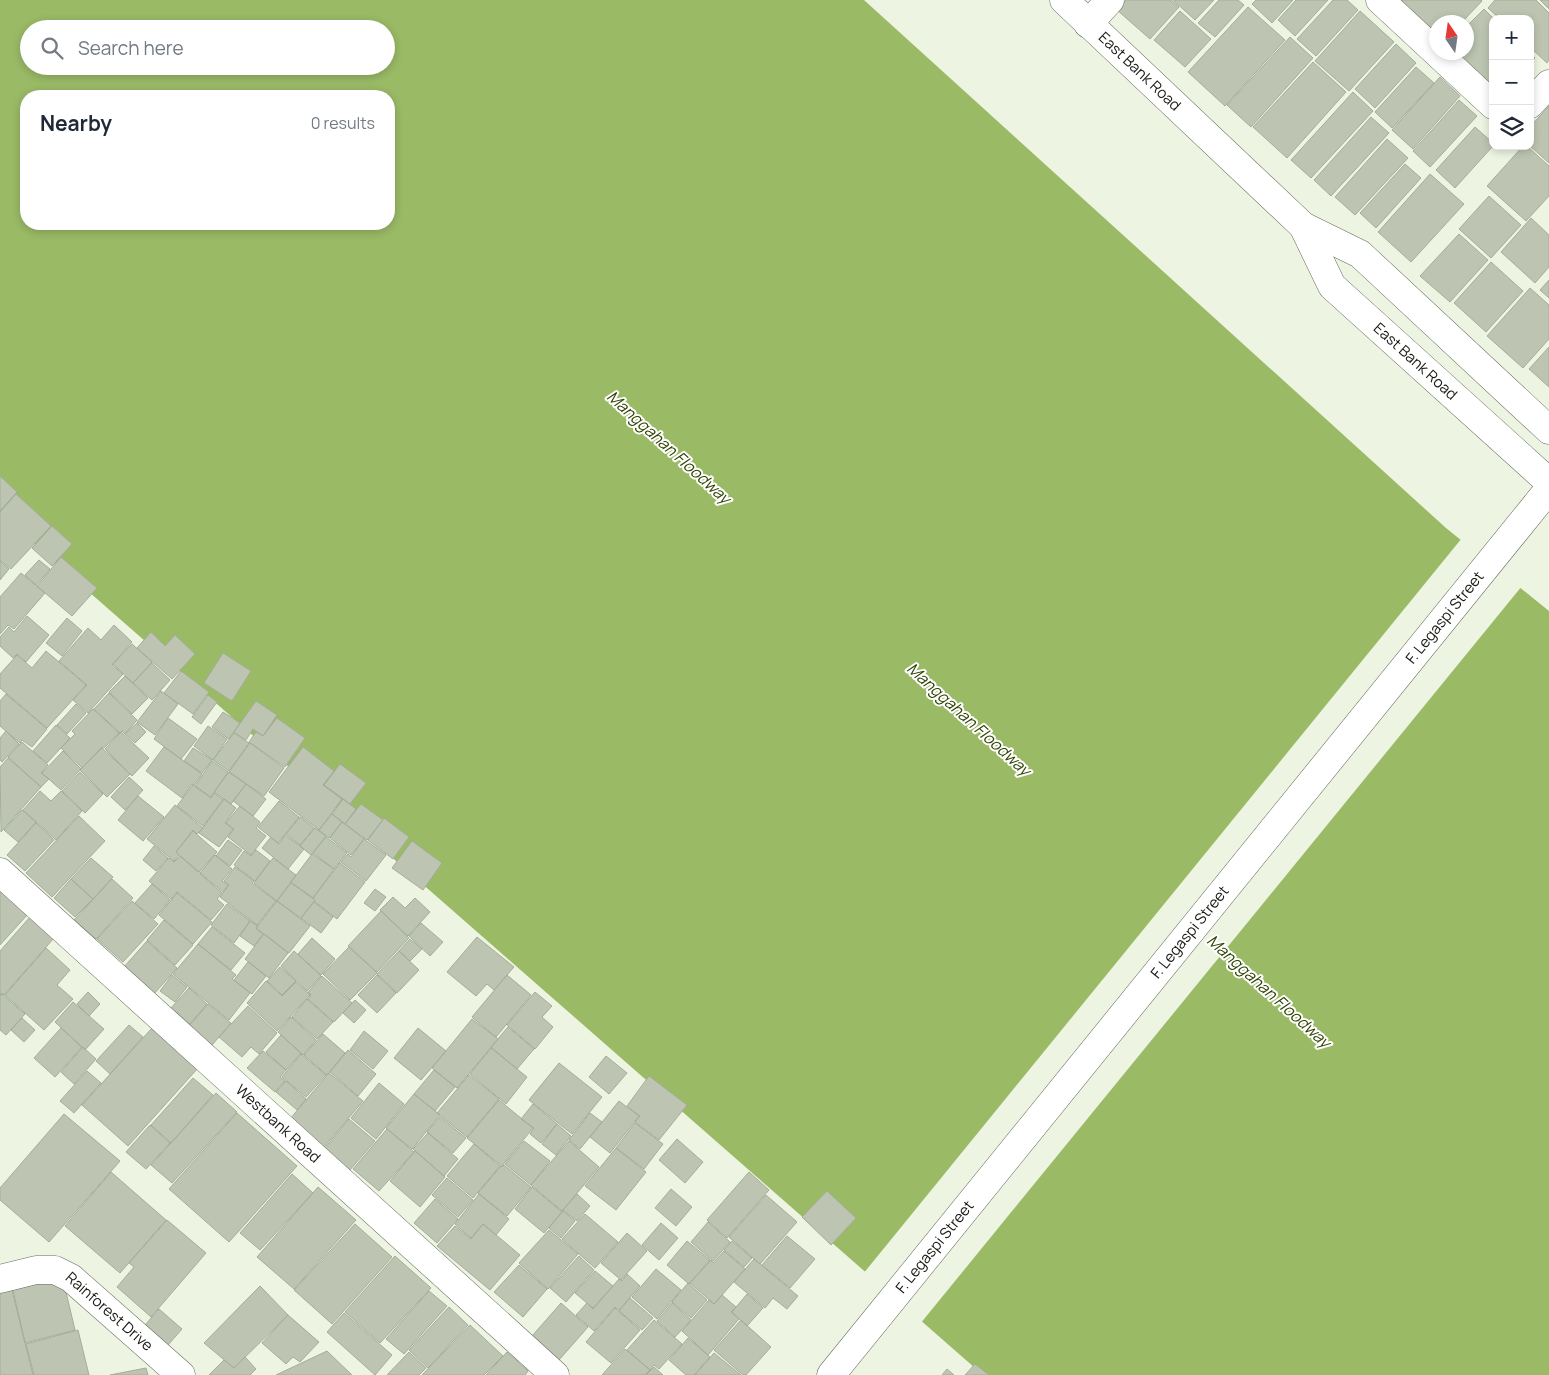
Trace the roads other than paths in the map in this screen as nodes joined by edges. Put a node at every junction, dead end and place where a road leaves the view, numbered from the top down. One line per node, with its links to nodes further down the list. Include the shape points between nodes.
1 (1064, 0): 4 (main road, East Bank Road)
2 (1110, 0): 4 (main road)
3 (1380, 0): 7 (main road)
4 (1088, 24): 8 (main road, East Bank Road)
5 (1549, 84): 6 (main road)
6 (1534, 100)
7 (1489, 101)
8 (1303, 226): 9 (main road, East Bank Road, via 1360,254); 10 (main road, East Bank Road, via 1332,286)
9 (1549, 430)
10 (1549, 482)
11 (1549, 489): 16 (main road, F. Legaspi Street)
12 (0, 872): 15 (main road, Westbank Road)
13 (0, 1279): 14 (main road, Rainforest Drive, via 36,1270 55,1270 71,1278)
14 (181, 1375)
15 (555, 1375)
16 (831, 1375)

